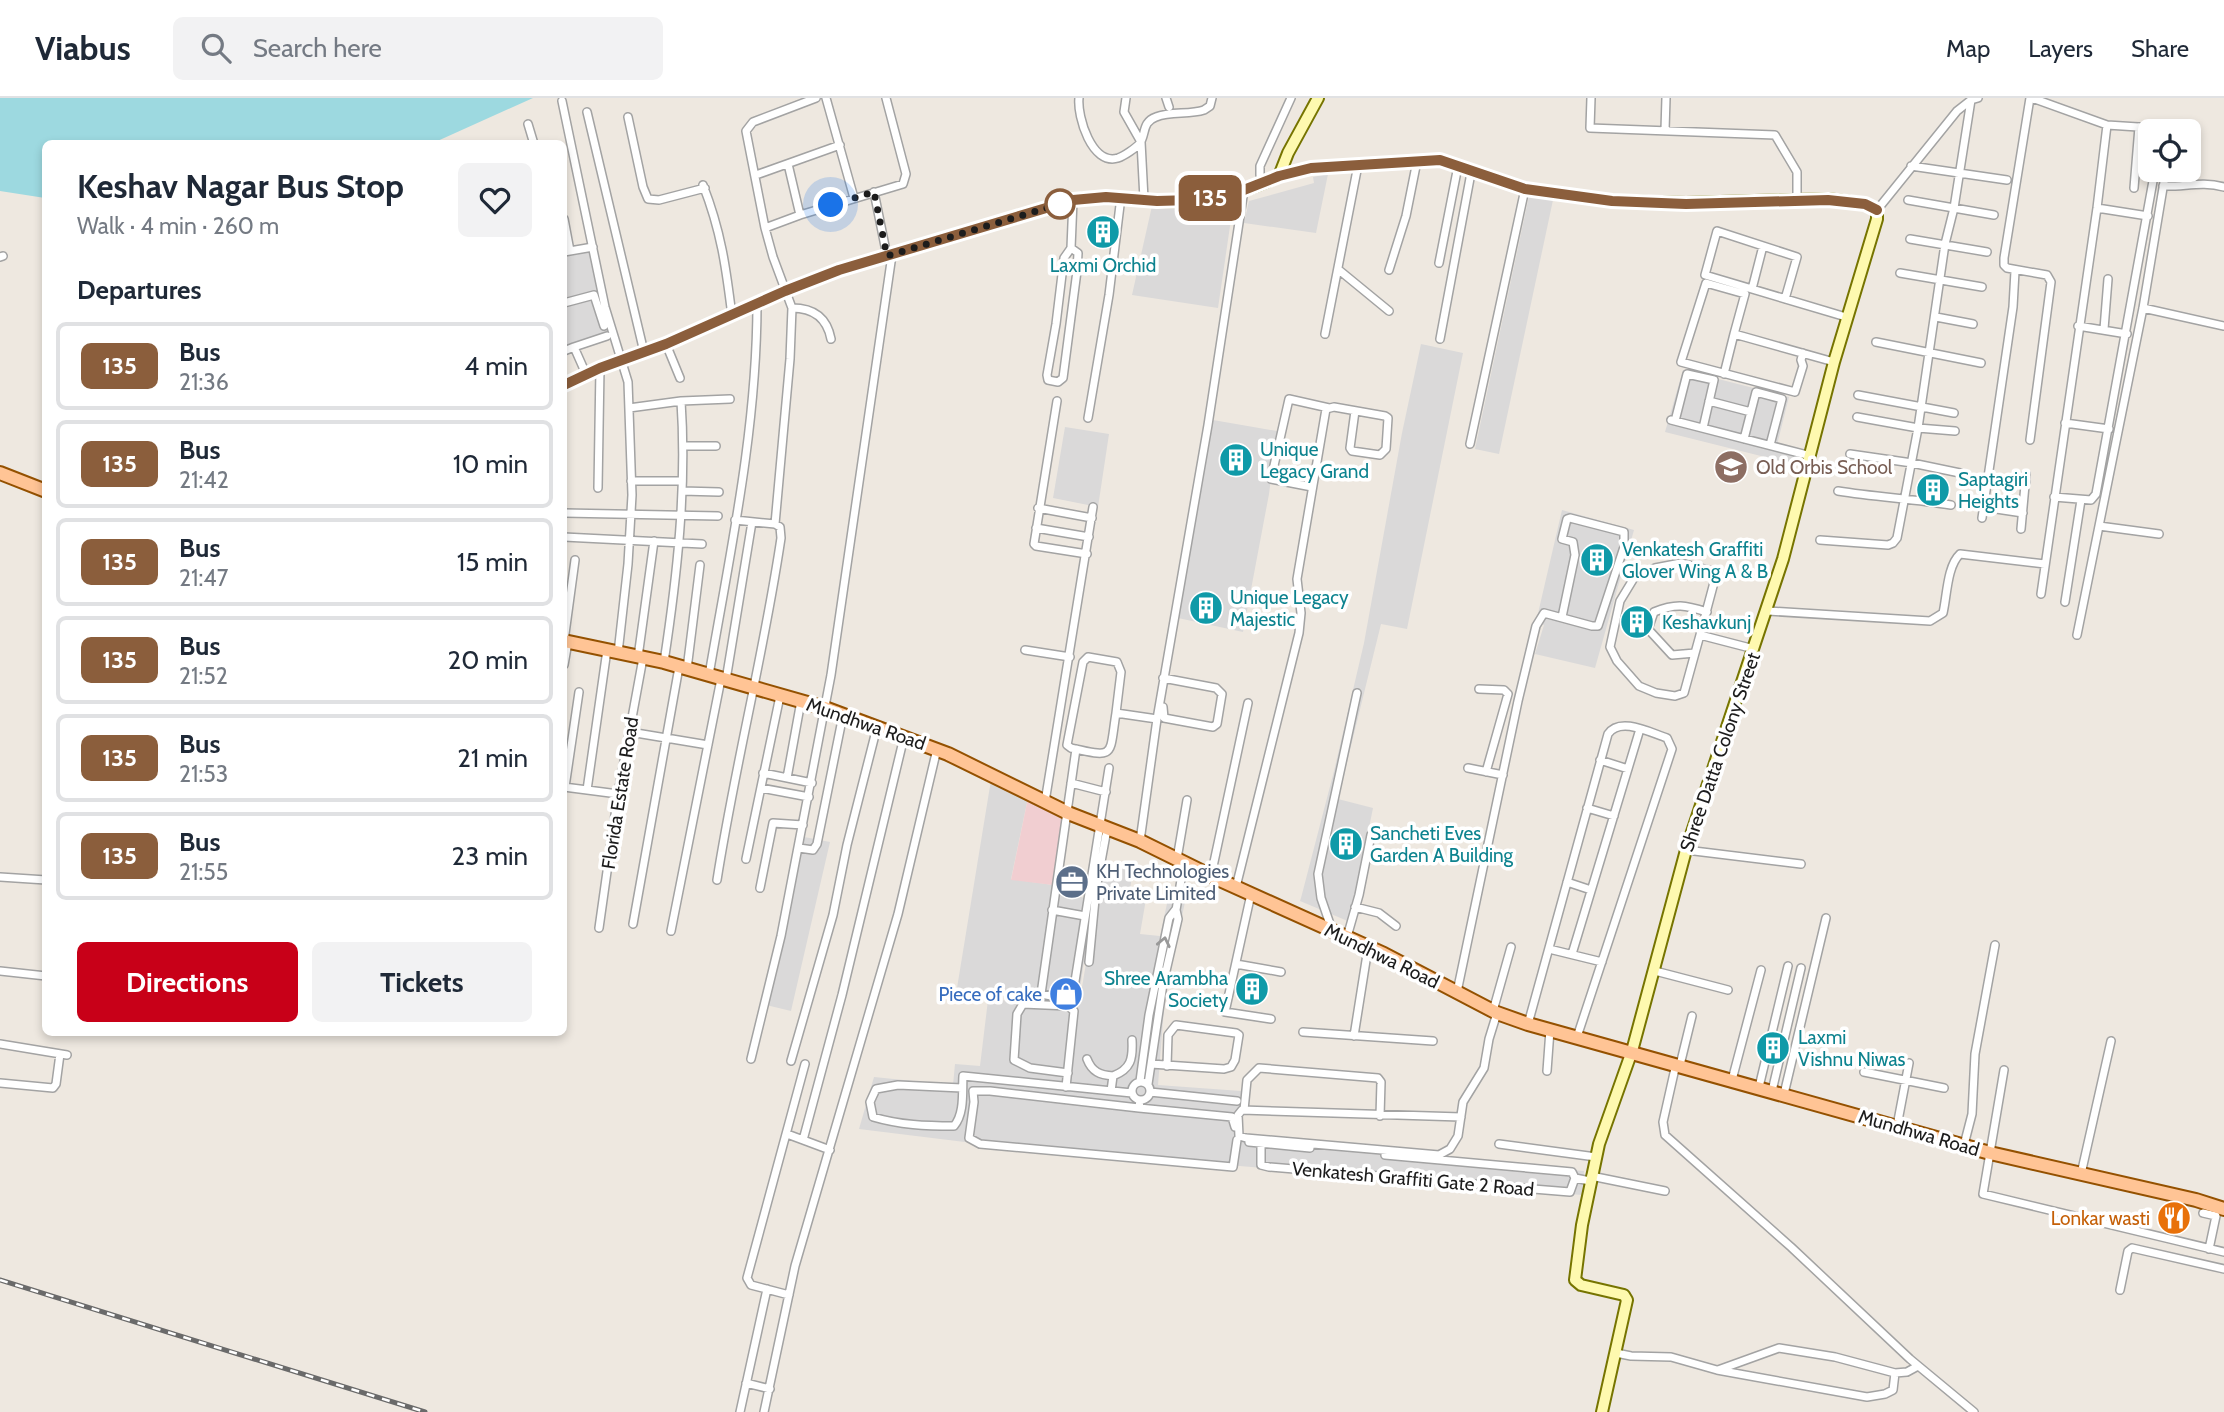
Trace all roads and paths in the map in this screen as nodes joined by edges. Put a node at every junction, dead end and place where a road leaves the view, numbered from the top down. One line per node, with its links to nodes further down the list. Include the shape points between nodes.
1 (816, 98): 33 (street, via 748,126 746,140)
2 (826, 98): 25 (street)
3 (886, 98): 44 (street, via 906,180)
4 (1079, 98): 24 (street, via 1080,120 1100,154 1121,157)
5 (1126, 98): 24 (street, via 1124,112)
6 (1166, 98): 15 (street)
7 (1212, 98): 24 (street, via 1210,106 1199,112 1154,117 1144,127)
8 (1291, 98): 38 (street, via 1260,166)
9 (1318, 98): 34 (street)
10 (1591, 98): 21 (street, via 1590,128)
11 (1666, 98): 21 (street)
12 (2031, 98): 19 (street); 69 (street, via 2004,258 2004,265)
13 (1975, 99): 30 (street, via 1957,111); 32 (street)
14 (562, 101): 61 (street)
15 (1169, 107)
16 (587, 112): 100 (street)
17 (628, 117): 82 (street, via 648,199 704,186 725,255)
18 (528, 124): 23 (street)
19 (2107, 125): 20 (street); 52 (street)
20 (2138, 127)
21 (1665, 130): 50 (street, via 1775,135 1797,172)
22 (2138, 139): 41 (street)
23 (533, 140)
24 (1140, 142): 47 (street)
25 (840, 145): 27 (street); 46 (street)
26 (1416, 161): 28 (street); 29 (street, via 1440,160); 68 (street, via 1406,216)
27 (788, 164): 33 (street); 54 (street)
28 (1358, 165): 34 (street, via 1311,168); 67 (street)
29 (1458, 166): 31 (street); 66 (street)
30 (1911, 166): 32 (street); 53 (street)
31 (1471, 173): 42 (street); 95 (street)
32 (1960, 173): 35 (street); 51 (street)
33 (756, 175): 57 (street)
34 (1279, 176): 38 (street)
35 (2007, 180)
36 (2153, 182): 56 (street)
37 (2164, 182): 39 (street)
38 (1264, 183): 43 (street)
39 (2163, 186): 40 (street, via 2204,183); 79 (street)
40 (2224, 187)
41 (2134, 188)
42 (1525, 189): 50 (street, via 1612,201); 131 (street)
43 (1244, 190): 47 (street, via 1192,200); 199 (street)
44 (874, 192): 46 (street); 65 (street)
45 (1121, 197): 47 (street); 48 (street); 123 (street)
46 (854, 198): 54 (street)
47 (1144, 199)
48 (1073, 200): 62 (street); 65 (street)
49 (1908, 200): 51 (street)
50 (1797, 201): 53 (street, via 1847,201)
51 (1954, 208): 55 (street); 59 (street)
52 (2097, 208): 56 (street); 87 (street)
53 (1877, 210): 83 (street, Shree Datta Colony Street)
54 (800, 215): 57 (street)
55 (1994, 215)
56 (2148, 216): 92 (street)
57 (765, 228): 75 (street)
58 (1910, 239): 59 (street)
59 (1945, 244): 64 (street); 72 (street)
60 (1763, 246): 74 (street); 74 (street, via 1716,233 1706,275); 76 (street, via 1797,257)
61 (593, 247): 63 (street); 103 (street)
62 (1071, 248): 62 (street, via 1065,258 1047,375 1048,380 1058,382 1063,378 1077,271 1078,253)
63 (567, 252)
64 (1987, 252)
65 (890, 255): 75 (street); 207 (street, via 843,608)
66 (1439, 263)
67 (1339, 270): 81 (street); 90 (street)
68 (1389, 270)
69 (2015, 271): 130 (street, via 2047,275 2051,282); 140 (street)
70 (1900, 273): 72 (street)
71 (2108, 279): 89 (street)
72 (1941, 281): 73 (street); 84 (street)
73 (1982, 287)
74 (1752, 289): 76 (street)
75 (785, 291): 78 (street); 80 (street)
76 (1785, 299): 83 (street)
77 (567, 302): 86 (street, via 594,295)
78 (757, 304): 82 (street); 163 (street, via 755,368)
79 (2143, 308): 88 (street); 166 (street)
80 (792, 309): 94 (street, via 806,309 824,319); 165 (street)
81 (1389, 311)
82 (732, 316): 97 (street)
83 (1846, 317): 104 (street, Shree Datta Colony Street)
84 (1936, 317): 85 (street); 101 (street)
85 (1973, 324)
86 (604, 326)
87 (2078, 326): 89 (street); 124 (street)
88 (2224, 326)
89 (2104, 329): 92 (street)
90 (1325, 334)
91 (1734, 334): 102 (street); 107 (street); 107 (street, via 1745,294 1706,283 1681,362)
92 (2127, 334): 127 (street)
93 (607, 336): 98 (street)
94 (831, 339)
95 (1440, 339)
96 (1876, 342): 101 (street)
97 (666, 344): 100 (street); 109 (street)
98 (574, 348): 99 (street); 108 (street)
99 (567, 350)
100 (644, 352): 103 (street)
101 (1930, 352): 105 (street); 118 (street)
102 (1803, 353): 104 (street); 107 (street, via 1795,392)
103 (622, 360): 106 (street); 116 (street)
104 (1833, 362): 136 (street, Shree Datta Colony Street)
105 (1980, 363)
106 (600, 368): 108 (street); 144 (street)
107 (1724, 373)
108 (586, 374): 110 (street)
109 (680, 378)
110 (567, 384)
111 (1858, 395): 118 (street)
112 (730, 399): 113 (street)
113 (681, 401): 116 (street); 133 (street)
114 (1057, 401): 154 (street)
115 (1709, 401): 120 (street); 125 (street); 125 (street, via 1714,380 1687,374 1673,421)
116 (629, 408): 141 (street)
117 (1329, 408): 119 (street); 143 (street); 143 (street, via 1289,399 1271,479)
118 (1920, 408): 121 (street); 126 (street)
119 (1355, 411): 119 (street, via 1388,418 1382,455 1350,448)
120 (1751, 412): 129 (street); 132 (street, via 1756,392 1782,399)
121 (1954, 413)
122 (1857, 416): 126 (street)
123 (1088, 418)
124 (2065, 423): 127 (street); 149 (street)
125 (1703, 428): 129 (street)
126 (1918, 428): 128 (street); 137 (street)
127 (2109, 429): 151 (street, via 2096,494 2091,500)
128 (1955, 431)
129 (1744, 439): 132 (street)
130 (2030, 440)
131 (1470, 444)
132 (1770, 445): 136 (street)
133 (683, 446): 134 (street); 142 (street)
134 (716, 446)
135 (1850, 454): 137 (street)
136 (1811, 456): 183 (street, Shree Datta Colony Street)
137 (1912, 463): 139 (street); 150 (street)
138 (0, 472): 145 (main road)
139 (1959, 473)
140 (1989, 478): 155 (street); 157 (street, via 2026,478)
141 (631, 481): 142 (street); 158 (street)
142 (682, 481): 146 (street)
143 (1312, 487): 255 (street, via 1297,579 1299,634)
144 (598, 488)
145 (42, 489)
146 (682, 491): 148 (street); 159 (street)
147 (1838, 491): 150 (street)
148 (719, 492)
149 (2054, 497): 151 (street); 179 (street)
150 (1906, 498): 152 (street); 173 (street, via 1894,543)
151 (2081, 500): 182 (street)
152 (1951, 505)
153 (1093, 507): 161 (street)
154 (1038, 508): 161 (street); 167 (street)
155 (1983, 508): 157 (street); 162 (street)
156 (567, 513): 158 (street)
157 (2022, 513): 168 (street)
158 (631, 514): 159 (street); 172 (street)
159 (679, 514): 160 (street); 175 (street)
160 (718, 516)
161 (1092, 518): 171 (street)
162 (1982, 518)
163 (735, 520): 164 (street); 198 (street)
164 (752, 522): 165 (street); 198 (street)
165 (775, 524): 200 (street, via 781,530 779,550)
166 (2099, 526): 169 (street); 188 (street)
167 (1036, 528): 171 (street); 177 (street, via 1036,546)
168 (2021, 529)
169 (2159, 534)
170 (567, 537): 172 (street)
171 (1089, 537): 177 (street)
172 (630, 540): 174 (street); 192 (street)
173 (1820, 540)
174 (654, 541): 175 (street); 195 (street, Florida Estate Road)
175 (677, 542): 176 (street); 196 (street)
176 (702, 544)
177 (1087, 554): 194 (street)
178 (575, 560): 186 (street)
179 (2045, 564): 181 (street); 183 (street, via 1960,554 1943,613 1930,621)
180 (700, 565): 197 (street)
181 (2041, 594)
182 (2065, 602)
183 (1768, 611): 190 (street, Shree Datta Colony Street)
184 (1707, 612): 187 (street); 193 (street, via 1685,605 1662,608 1654,612 1648,629 1672,655); 193 (street, via 1716,575 1681,563 1642,572 1620,601 1610,647 1639,686 1681,695)
185 (1562, 617): 185 (street, via 1592,626 1600,623 1624,547 1624,532 1567,519 1562,539 1573,542 1575,555); 226 (street, via 1544,613 1536,625)
186 (567, 625)
187 (1700, 635): 190 (street); 193 (street)
188 (2077, 635)
189 (567, 641): 192 (main road, Mundhwa Road)
190 (1755, 649): 246 (street, Shree Datta Colony Street)
191 (1025, 650): 194 (street)
192 (613, 652): 195 (main road, Mundhwa Road); 232 (street)
193 (1695, 653)
194 (1070, 657): 237 (street)
195 (641, 658): 196 (main road, Mundhwa Road); 213 (street, Florida Estate Road)
196 (664, 663): 197 (main road, Mundhwa Road)
197 (682, 668): 198 (main road, Mundhwa Road); 215 (street)
198 (718, 678): 200 (main road, Mundhwa Road); 216 (street)
199 (1166, 679): 199 (street, via 1221,690 1215,726 1164,718); 210 (street)
200 (752, 688): 204 (main road, Mundhwa Road); 253 (street)
201 (1479, 689): 224 (street, via 1508,694)
202 (579, 692): 220 (street)
203 (1357, 693): 269 (street, via 1318,874)
204 (780, 696): 205 (main road, Mundhwa Road); 225 (street)
205 (801, 701): 207 (main road, Mundhwa Road); 227 (street)
206 (1248, 703): 250 (street)
207 (825, 708): 209 (main road, Mundhwa Road); 228 (street)
208 (1116, 713): 210 (street); 218 (street, via 1109,751 1100,755); 218 (street, via 1120,666 1088,657 1083,662 1066,741)
209 (843, 715): 211 (main road, Mundhwa Road); 245 (street, via 817,844 813,850)
210 (1157, 719): 244 (street)
211 (877, 727): 214 (main road, Mundhwa Road); 304 (street, via 833,915)
212 (1640, 729): 219 (street, via 1622,725 1610,729); 223 (street); 278 (street, via 1667,738 1671,748)
213 (630, 732): 215 (street); 234 (street, Florida Estate Road)
214 (904, 737): 217 (main road, Mundhwa Road); 333 (street)
215 (667, 738): 216 (street); 266 (street)
216 (708, 745): 270 (street)
217 (937, 749): 237 (main road, Mundhwa Road); 338 (street, via 898,914)
218 (1076, 749): 229 (street)
219 (1600, 760): 223 (street); 238 (street)
220 (567, 768)
221 (1109, 768): 233 (street)
222 (1468, 768): 224 (street)
223 (1628, 769): 240 (street)
224 (1486, 772): 226 (street)
225 (763, 773): 227 (street); 231 (street)
226 (1503, 775): 288 (street)
227 (787, 778): 228 (street)
228 (812, 783): 235 (street)
229 (1071, 783): 233 (street); 239 (street)
230 (567, 787): 232 (street)
231 (761, 788): 235 (street); 247 (street)
232 (587, 790): 234 (street)
233 (1106, 792): 242 (street)
234 (618, 794): 268 (street, Florida Estate Road)
235 (809, 797): 241 (street)
236 (1187, 800): 248 (street)
237 (1045, 802): 239 (main road, Mundhwa Road)
238 (1587, 808): 240 (street); 254 (street)
239 (1068, 813): 242 (main road, Mundhwa Road); 263 (street)
240 (1614, 816): 258 (street)
241 (803, 825): 245 (street); 256 (street, via 773,823)
242 (1104, 827): 244 (main road, Mundhwa Road); 257 (street); 264 (street)
243 (1371, 835): 261 (street)
244 (1140, 841): 248 (main road, Mundhwa Road)
245 (799, 848): 302 (street)
246 (1686, 850): 249 (street); 284 (street, Shree Datta Colony Street)
247 (746, 859)
248 (1180, 861): 250 (main road, Mundhwa Road); 262 (street)
249 (1801, 864)
250 (1212, 876): 255 (main road, Mundhwa Road)
251 (0, 877): 252 (street)
252 (42, 880)
253 (717, 880)
254 (1567, 882): 258 (street); 275 (street)
255 (1236, 887): 259 (main road, Mundhwa Road)
256 (760, 888)
257 (1096, 890): 260 (street); 277 (street)
258 (1591, 890): 276 (street)
259 (1251, 894): 269 (main road, Mundhwa Road); 279 (street)
260 (1147, 898)
261 (1355, 907): 267 (street, via 1379,913); 271 (street)
262 (1176, 909): 306 (street, via 1178,919); 318 (street, one-way to 262, via 1144,1044 1169,918)
263 (1052, 910): 264 (street); 264 (street, via 1041,994 1072,1000)
264 (1086, 916)
265 (1826, 918): 325 (street)
266 (633, 924)
267 (1396, 926)
268 (599, 928)
269 (1332, 930): 271 (main road, Mundhwa Road)
270 (671, 931)
271 (1347, 937): 274 (main road, Mundhwa Road)
272 (1995, 945): 337 (street)
273 (1511, 947): 289 (street)
274 (1368, 948): 288 (main road, Mundhwa Road); 295 (street)
275 (1549, 948): 276 (street); 292 (street)
276 (1572, 954): 278 (street)
277 (1089, 961)
278 (1602, 962): 296 (street)
279 (1236, 964): 285 (street); 291 (street, via 1225,1012)
280 (1788, 966): 320 (street)
281 (1801, 968): 325 (street)
282 (1761, 970): 315 (street)
283 (0, 971): 286 (street)
284 (1655, 971): 287 (street); 301 (street, Shree Datta Colony Street)
285 (1281, 972)
286 (42, 976)
287 (1728, 990)
288 (1457, 993): 289 (main road, Mundhwa Road)
289 (1495, 1012): 292 (main road, Mundhwa Road); 330 (street, via 1484,1068 1467,1092)
290 (1692, 1016): 307 (street)
291 (1271, 1019)
292 (1528, 1024): 293 (main road, Mundhwa Road)
293 (1550, 1030): 296 (main road, Mundhwa Road); 311 (street)
294 (1303, 1032): 295 (street)
295 (1354, 1036): 298 (street)
296 (1577, 1037): 301 (main road, Mundhwa Road)
297 (1132, 1040): 314 (street, via 1125,1072)
298 (1433, 1041)
299 (2111, 1041): 341 (street)
300 (0, 1044): 317 (street, via 63,1054 53,1088)
301 (1632, 1051): 307 (main road, Mundhwa Road); 340 (street, Shree Datta Colony Street)
302 (751, 1059)
303 (1087, 1059): 314 (street, via 1091,1068)
304 (791, 1061)
305 (1909, 1063): 316 (street)
306 (1151, 1064): 309 (street); 318 (street)
307 (1678, 1064): 315 (main road, Mundhwa Road); 354 (street, via 1663,1122 1665,1135)
308 (805, 1065): 332 (street)
309 (1167, 1066): 309 (street, via 1231,1067 1239,1035 1176,1026 1168,1035)
310 (2004, 1070): 339 (street)
311 (1547, 1071)
312 (1864, 1072): 316 (street)
313 (1068, 1073): 313 (street, via 1074,1010 1023,1004 1017,1014 1014,1060 1030,1068); 319 (street)
314 (1113, 1076): 323 (street)
315 (1732, 1080): 320 (main road, Mundhwa Road)
316 (1906, 1081): 322 (street); 331 (street)
317 (0, 1083)
318 (1146, 1086): 324 (street, via 1134,1084); 326 (street); 327 (street, via 1148,1098)
319 (1066, 1087): 321 (street, via 963,1076); 323 (street)
320 (1759, 1087): 325 (main road, Mundhwa Road)
321 (962, 1088): 321 (street, via 959,1120 954,1126 873,1117 870,1102 876,1089 898,1085)
322 (1944, 1088)
323 (1111, 1091): 324 (street)
324 (1132, 1093): 327 (street)
325 (1778, 1093): 331 (main road, Mundhwa Road)
326 (1237, 1101)
327 (1139, 1104): 334 (street, via 1232,1118); 334 (street, via 973,1091 969,1138 981,1144 1233,1167)
328 (1244, 1110): 329 (street); 329 (street, via 1247,1080 1259,1068 1378,1078); 330 (street, via 1238,1115 1239,1136 1246,1138 1439,1155 1450,1149 1458,1136)
329 (1380, 1116): 330 (street)
330 (1461, 1118)
331 (1897, 1126): 337 (main road, Mundhwa Road)
332 (787, 1134): 333 (street); 350 (street, via 747,1278 751,1285)
333 (803, 1140): 338 (street)
334 (1237, 1140): 335 (street, Venkatesh Graffiti Gate 2 Road)
335 (1261, 1144): 342 (street, Venkatesh Graffiti Gate 2 Road, via 1572,1172); 342 (street, Venkatesh Graffiti Gate 2 Road, via 1261,1165 1269,1167 1570,1192)
336 (1499, 1144): 340 (street)
337 (1964, 1145): 339 (main road, Mundhwa Road)
338 (830, 1150): 352 (street)
339 (1990, 1153): 341 (main road, Mundhwa Road); 347 (street, via 1983,1194)
340 (1596, 1157): 343 (street, Shree Datta Colony Street)
341 (2081, 1174): 345 (main road, Mundhwa Road)
342 (1576, 1178): 343 (street, Venkatesh Graffiti Gate 2 Road)
343 (1591, 1179): 344 (street, Venkatesh Graffiti Gate 2 Road); 353 (street, Shree Datta Colony Street, via 1575,1280 1626,1297)
344 (1665, 1191)
345 (2224, 1209)
346 (2203, 1213): 347 (street, via 2216,1216)
347 (2208, 1249): 348 (street)
348 (2224, 1252)
349 (2224, 1269): 351 (street, via 2132,1248)
350 (767, 1289): 352 (street); 357 (street)
351 (2120, 1290)
352 (789, 1295): 358 (street)
353 (1616, 1353): 355 (street, via 1671,1357); 361 (street)
354 (1918, 1366): 356 (street); 362 (street)
355 (1717, 1370): 356 (street, via 1779,1349 1835,1357); 356 (street, via 1867,1397 1893,1390)
356 (1895, 1373)
357 (746, 1383): 358 (street); 359 (street)
358 (769, 1389): 360 (street)
359 (740, 1412)
360 (765, 1412)
361 (1602, 1412)
362 (1974, 1412)

